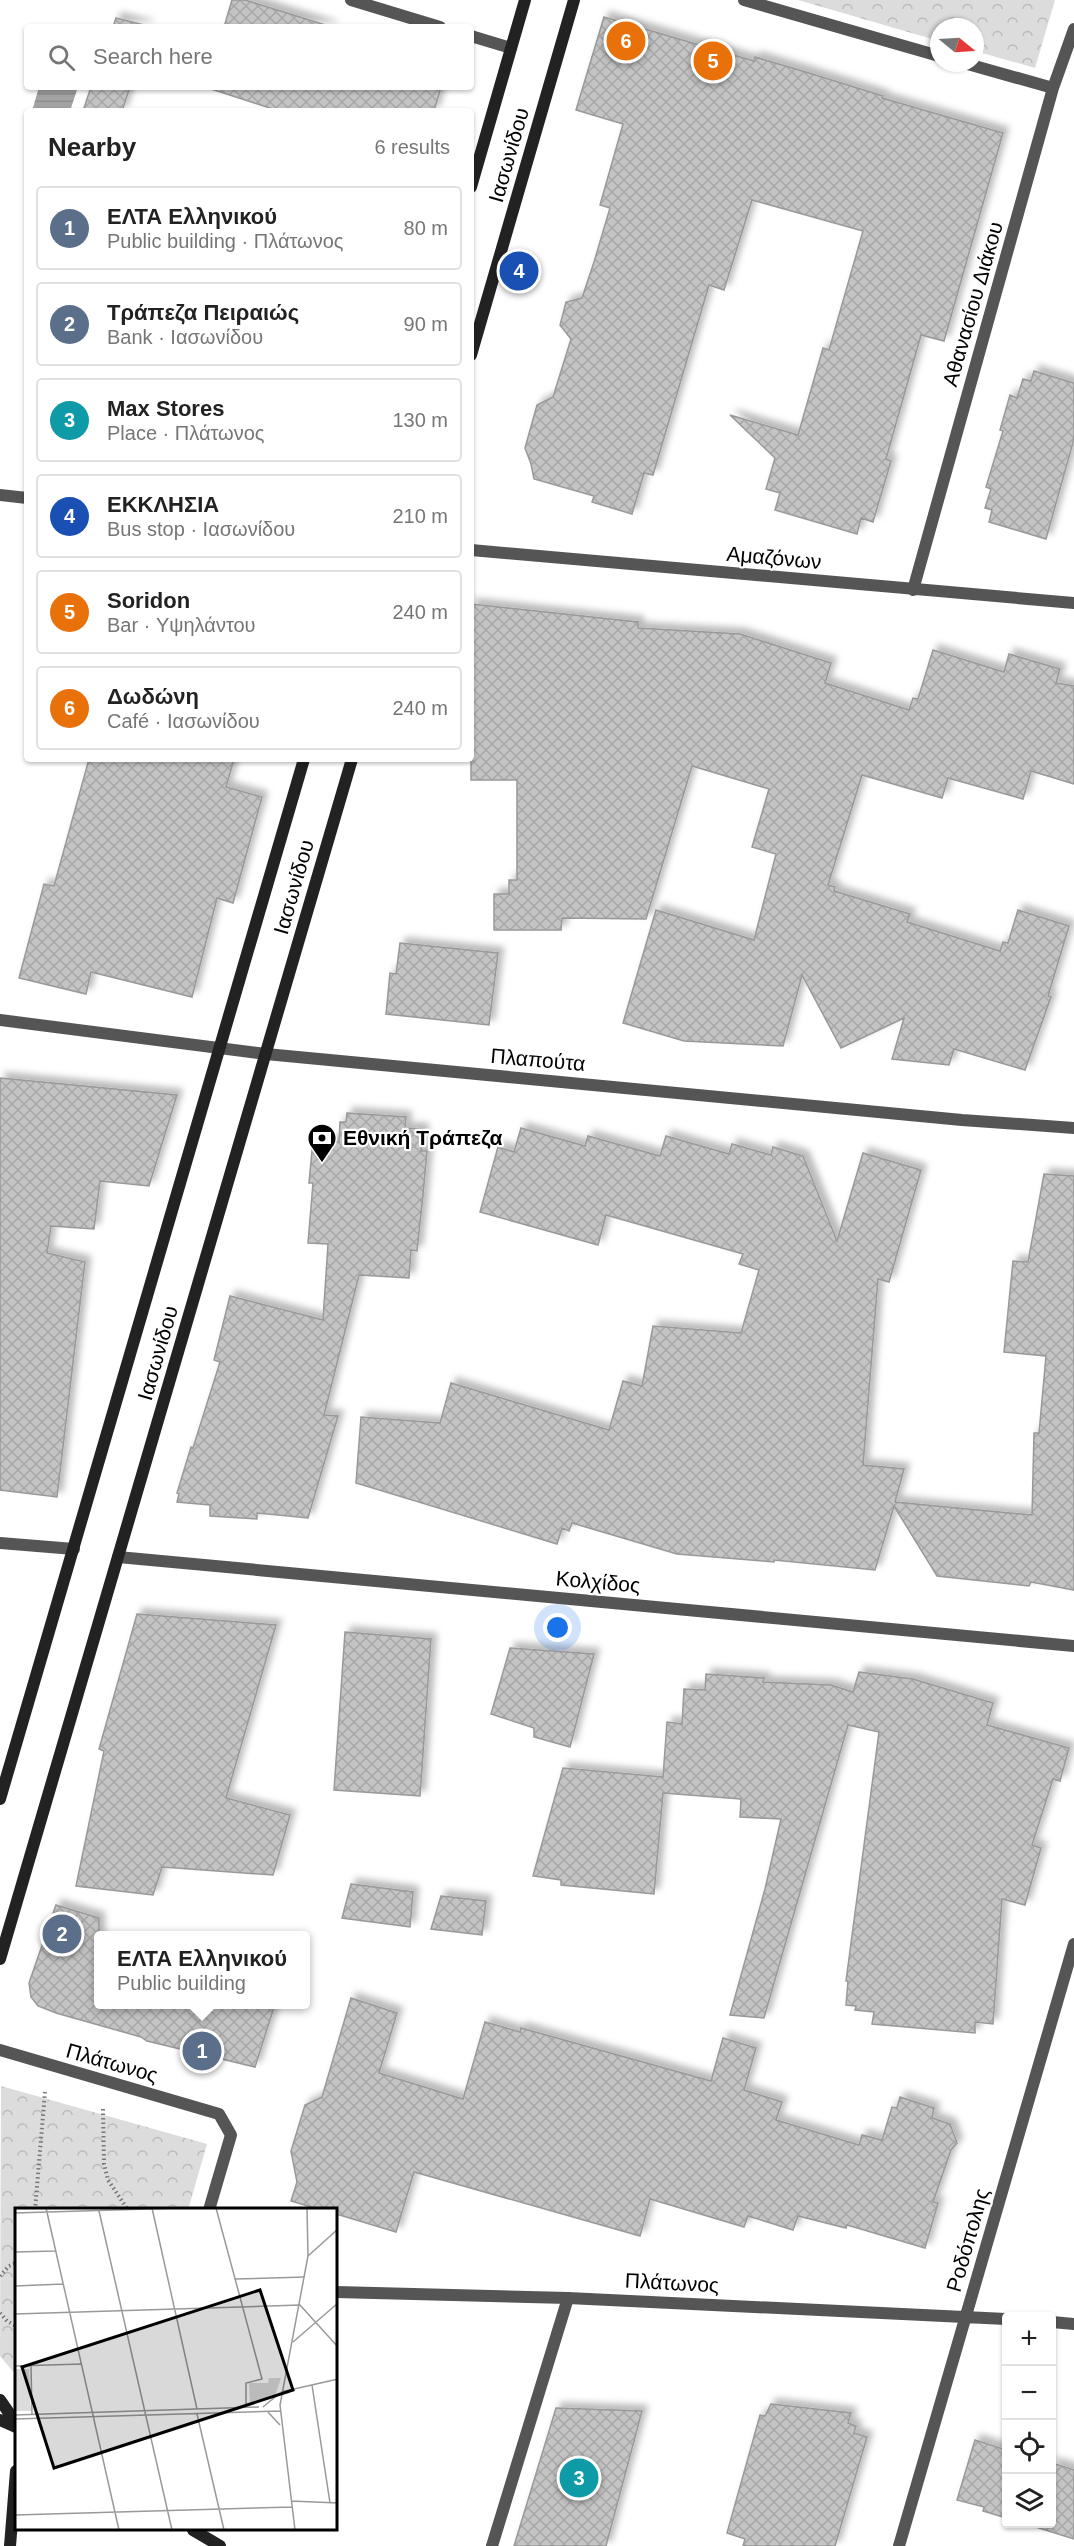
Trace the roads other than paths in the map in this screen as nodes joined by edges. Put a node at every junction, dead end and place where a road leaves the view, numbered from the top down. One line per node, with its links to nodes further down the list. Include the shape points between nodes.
1 (351, 0): 5 (street)
2 (525, 0): 8 (street, Ιασωνίδου)
3 (574, 0): 13 (street, Ιασωνίδου)
4 (744, 0): 9 (street)
5 (430, 24)
6 (1074, 29): 11 (street, Αθανασίου Διάκου)
7 (474, 37): 8 (street)
8 (512, 48): 12 (street, Ιασωνίδου)
9 (930, 53)
10 (984, 69): 11 (street)
11 (1053, 88): 17 (street, Αθανασίου Διάκου)
12 (474, 177)
13 (474, 345)
14 (0, 495): 15 (street)
15 (24, 498)
16 (474, 550): 17 (street, Αμαζόνων)
17 (913, 590): 18 (street, Αμαζόνων)
18 (1074, 603)
19 (303, 762): 22 (street, Ιασωνίδου)
20 (351, 762): 23 (street, Ιασωνίδου)
21 (0, 1020): 22 (street, Πλαπούτα)
22 (220, 1048): 23 (street, Πλαπούτα); 26 (street, Ιασωνίδου)
23 (266, 1054): 24 (street, Πλαπούτα); 27 (street, Ιασωνίδου)
24 (1074, 1128)
25 (0, 1543): 26 (street)
26 (74, 1549): 29 (street, Ιασωνίδου)
27 (118, 1557): 28 (street, Κολχίδος); 31 (street, Ιασωνίδου)
28 (1074, 1646)
29 (0, 1799)
30 (1074, 1944): 36 (street, Ροδόπολης)
31 (0, 1959)
32 (0, 2050): 33 (street, Πλάτωνος, via 219,2114 231,2135)
33 (209, 2208)
34 (338, 2292): 35 (street, Πλάτωνος)
35 (568, 2298): 36 (street, Πλάτωνος); 48 (street)
36 (966, 2316): 37 (street, Πλάτωνος); 49 (street, Ροδόπολης)
37 (1002, 2319)
38 (1056, 2322): 39 (street)
39 (1074, 2324)
40 (0, 2400): 42 (street)
41 (0, 2420): 43 (street)
42 (15, 2423)
43 (15, 2425)
44 (15, 2484): 46 (street)
45 (196, 2531): 47 (street)
46 (10, 2546)
47 (220, 2546)
48 (492, 2546)
49 (899, 2546)

